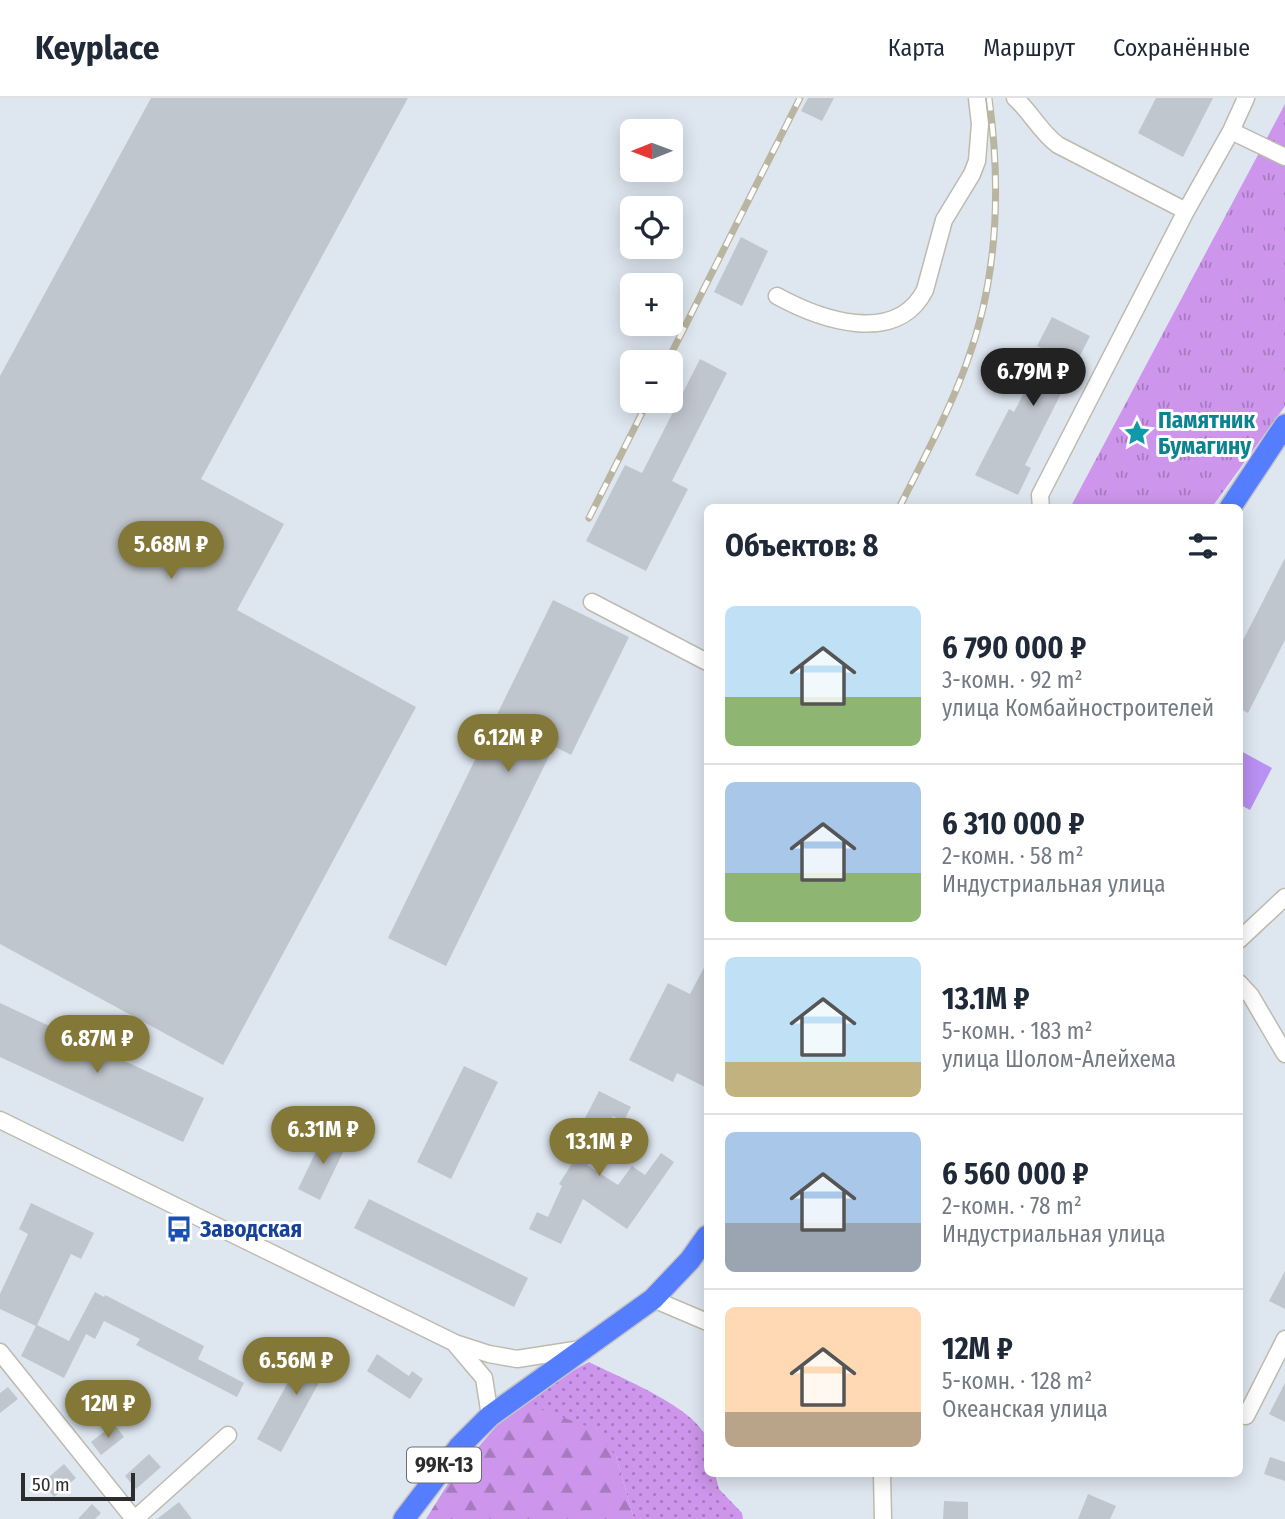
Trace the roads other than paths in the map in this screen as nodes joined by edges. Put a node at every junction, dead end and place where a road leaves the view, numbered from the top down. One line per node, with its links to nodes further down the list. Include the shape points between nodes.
1 (977, 98): 7 (street, via 977,161 944,220 925,290 912,308 878,323 854,323 824,317)
2 (1015, 98): 6 (street, via 1058,145)
3 (1246, 98): 4 (street)
4 (1231, 131): 5 (street); 6 (street)
5 (1285, 157)
6 (1186, 211): 9 (street, via 1040,495)
7 (777, 296)
8 (1285, 425): 10 (main road)
9 (1041, 504)
10 (1233, 504)
11 (592, 602): 12 (street)
12 (704, 660)
13 (1285, 897): 14 (street)
14 (1243, 936)
15 (1243, 987): 16 (street)
16 (1285, 1055)
17 (0, 1120): 22 (street)
18 (704, 1240): 19 (main road)
19 (653, 1299): 20 (street); 23 (main road)
20 (704, 1321)
21 (1285, 1339): 26 (street)
22 (455, 1343): 23 (street, via 517,1359); 25 (street, via 484,1378)
23 (587, 1348): 25 (main road, 99К-13)
24 (0, 1352): 29 (street)
25 (490, 1416): 30 (main road, 99К-13, via 459,1447)
26 (1246, 1416)
27 (228, 1435): 29 (street)
28 (882, 1477): 31 (street)
29 (135, 1519)
30 (404, 1519)
31 (883, 1519)

